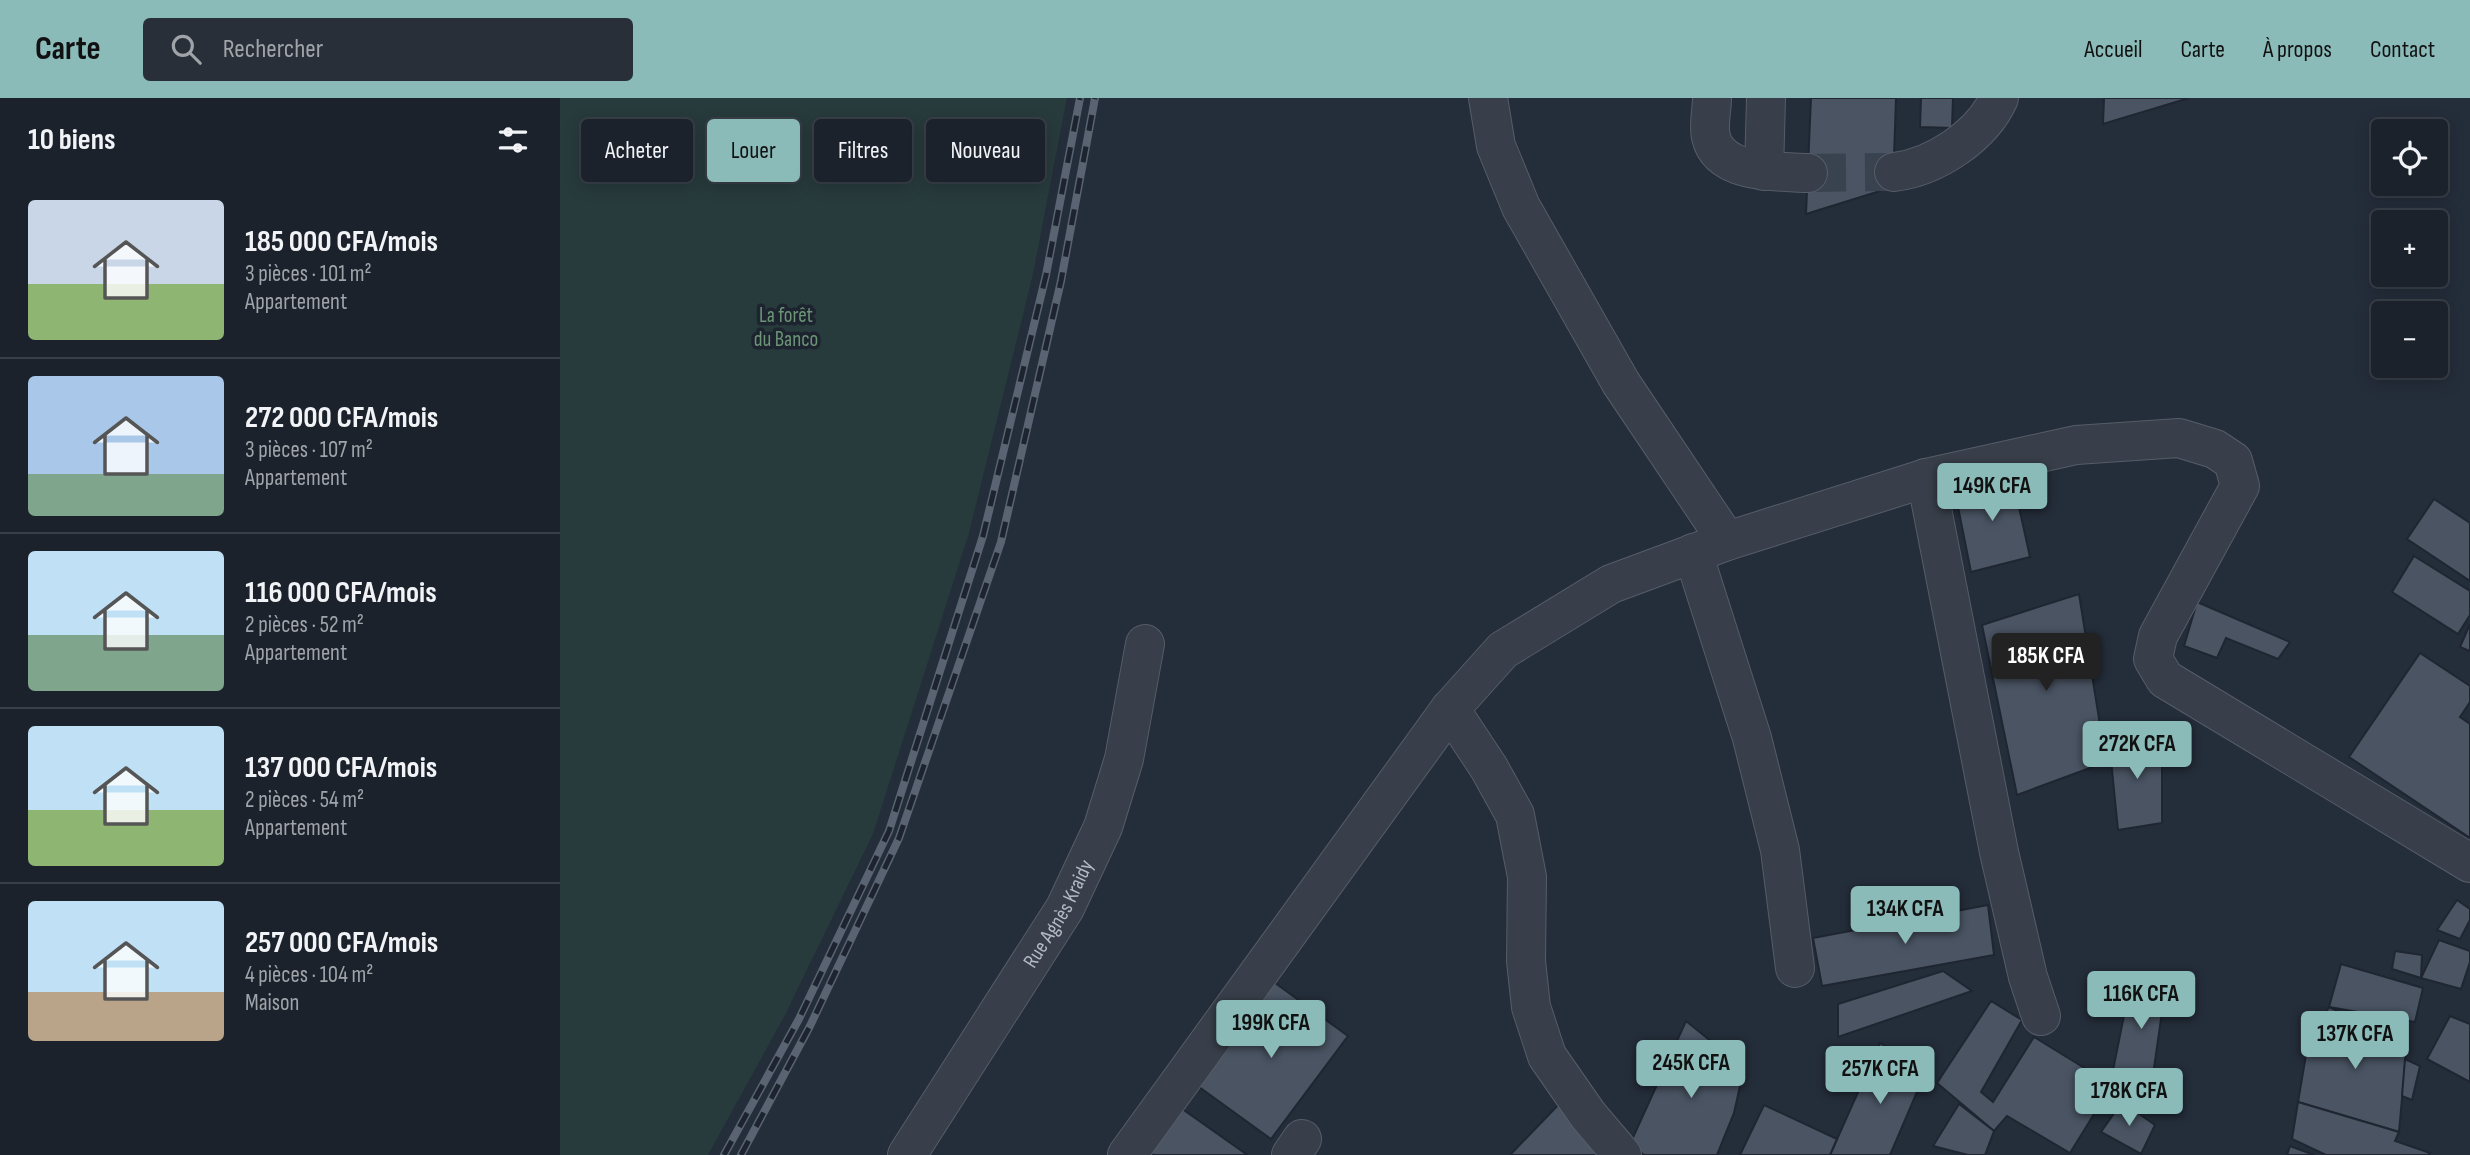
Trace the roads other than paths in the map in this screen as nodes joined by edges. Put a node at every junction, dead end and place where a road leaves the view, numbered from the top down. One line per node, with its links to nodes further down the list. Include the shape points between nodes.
1 (1488, 98): 9 (street, via 1496,146 1521,207)
2 (1712, 98): 5 (street, via 1711,136 1719,153 1738,165)
3 (1766, 98): 5 (street)
4 (1999, 98): 6 (street, via 1976,133 1954,149)
5 (1763, 171): 7 (street)
6 (1894, 172)
7 (1808, 173)
8 (1926, 478): 9 (street); 12 (street, via 2076,445 2179,438 2215,449 2233,461 2240,486 2158,636 2153,659 2165,679); 14 (street, via 1999,852)
9 (1710, 547): 11 (street, via 1611,584 1503,650); 13 (street, via 1780,849)
10 (1145, 645): 15 (street, Rue Agnès Kraidy, via 1124,759 1103,827 1065,908)
11 (1450, 709): 16 (street); 17 (street, via 1515,815 1527,877 1526,961 1531,1007 1548,1056)
12 (2470, 863)
13 (1795, 968)
14 (2041, 1016)
15 (906, 1155)
16 (1127, 1155)
17 (1622, 1155)

